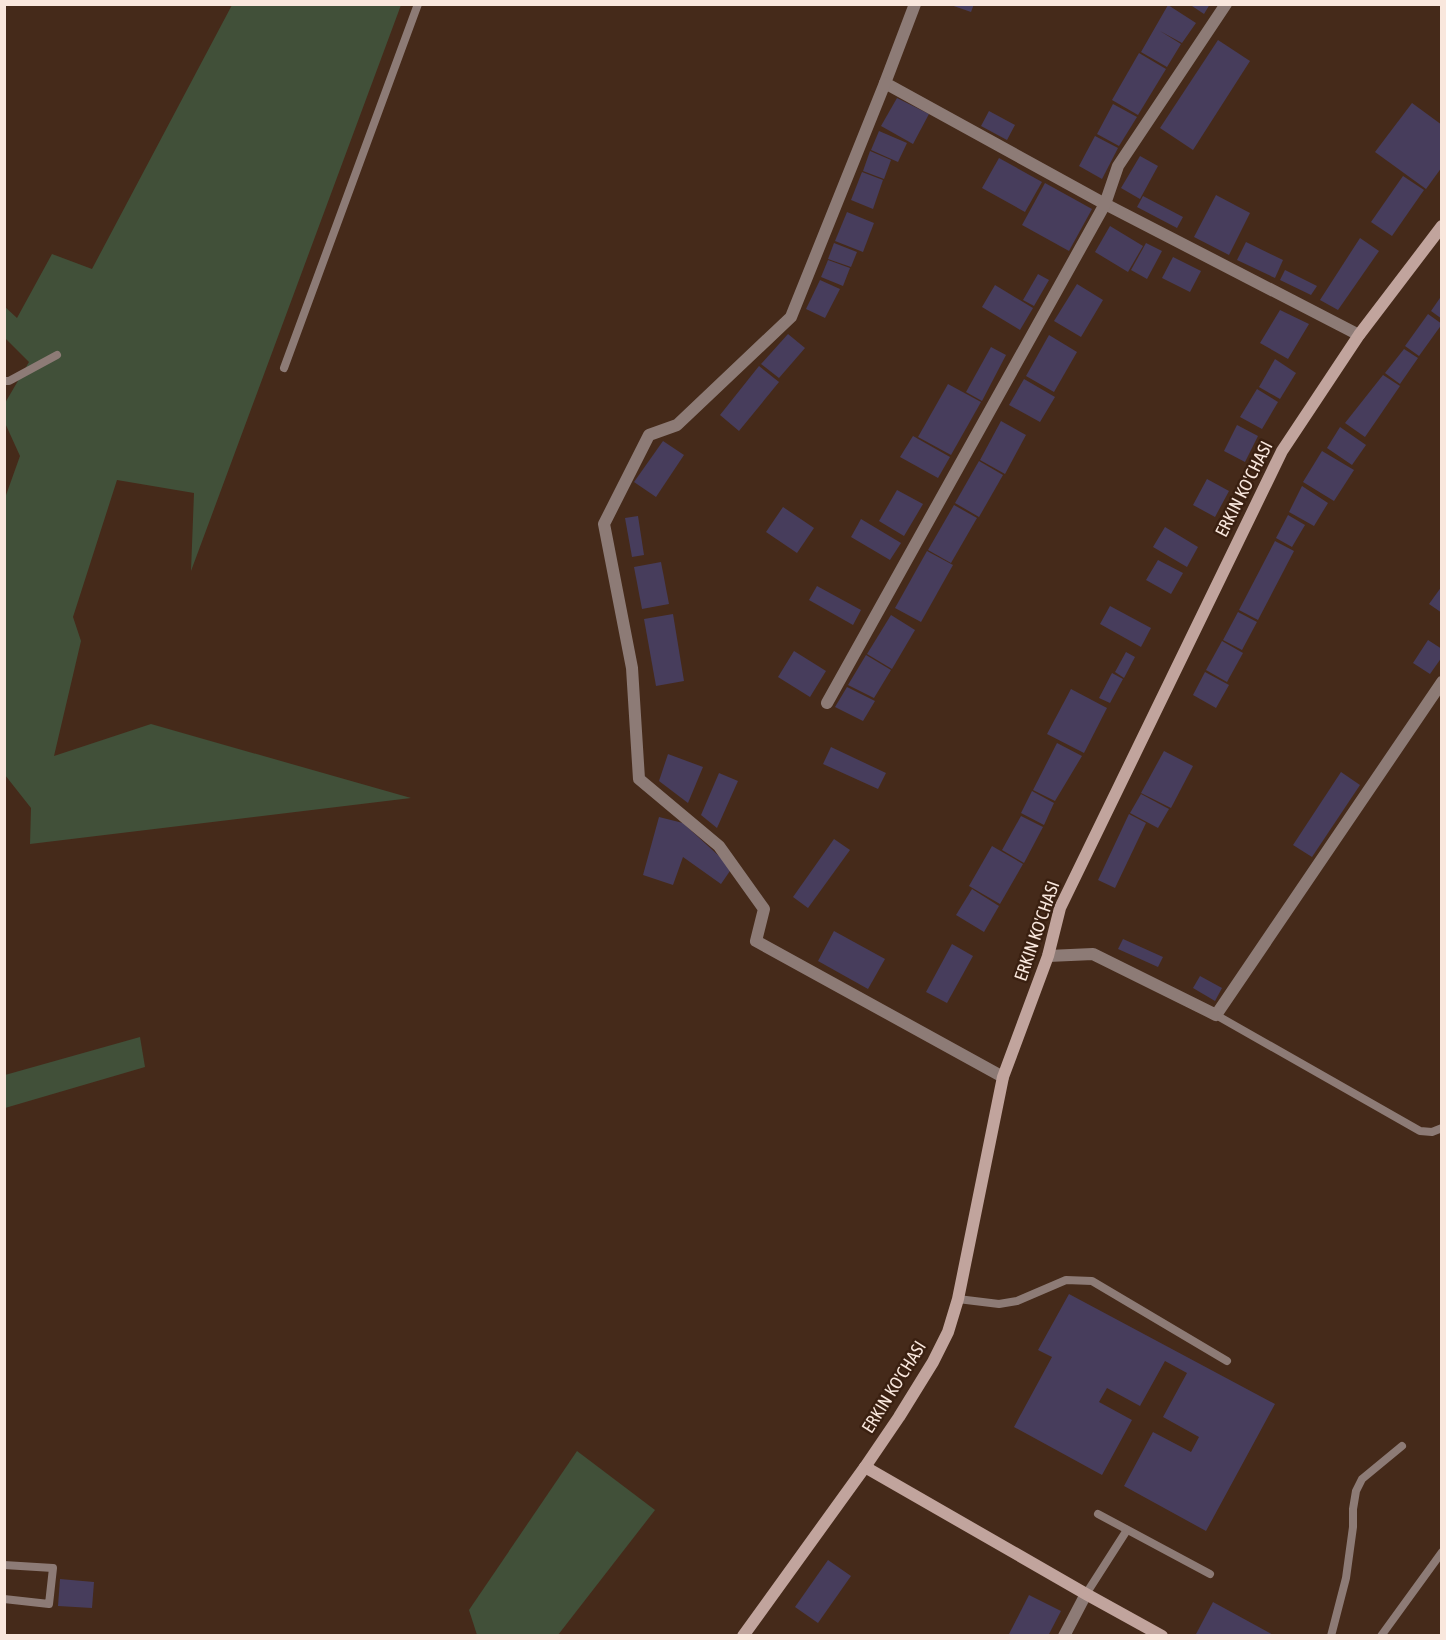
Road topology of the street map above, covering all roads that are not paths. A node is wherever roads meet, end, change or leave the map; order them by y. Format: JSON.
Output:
{"nodes":[{"id":1,"x":418,"y":4,"type":"edge"},
{"id":2,"x":915,"y":4,"type":"edge"},
{"id":3,"x":1226,"y":4,"type":"edge"},
{"id":4,"x":885,"y":83,"type":"junction"},
{"id":5,"x":1105,"y":204,"type":"junction"},
{"id":6,"x":1442,"y":226,"type":"edge"},
{"id":7,"x":1359,"y":335,"type":"junction"},
{"id":8,"x":57,"y":355,"type":"dead end"},
{"id":9,"x":284,"y":368,"type":"dead end"},
{"id":10,"x":4,"y":381,"type":"edge"},
{"id":11,"x":1442,"y":682,"type":"edge"},
{"id":12,"x":827,"y":703,"type":"dead end"},
{"id":13,"x":1048,"y":956,"type":"junction"},
{"id":14,"x":1216,"y":1015,"type":"junction"},
{"id":15,"x":1003,"y":1077,"type":"junction"},
{"id":16,"x":1442,"y":1128,"type":"edge"},
{"id":17,"x":958,"y":1299,"type":"junction"},
{"id":18,"x":1227,"y":1361,"type":"dead end"},
{"id":19,"x":1402,"y":1446,"type":"dead end"},
{"id":20,"x":865,"y":1467,"type":"junction"},
{"id":21,"x":1098,"y":1514,"type":"dead end"},
{"id":22,"x":1127,"y":1530,"type":"junction"},
{"id":23,"x":1442,"y":1552,"type":"edge"},
{"id":24,"x":4,"y":1565,"type":"edge"},
{"id":25,"x":1210,"y":1574,"type":"dead end"},
{"id":26,"x":1086,"y":1594,"type":"junction"},
{"id":27,"x":4,"y":1599,"type":"edge"},
{"id":28,"x":743,"y":1635,"type":"edge"},
{"id":29,"x":1064,"y":1635,"type":"edge"},
{"id":30,"x":1162,"y":1635,"type":"edge"},
{"id":31,"x":1331,"y":1635,"type":"edge"},
{"id":32,"x":1381,"y":1635,"type":"edge"}],
"edges":[{"from":1,"to":9,"type":"lane"},
{"from":2,"to":4,"type":"street"},
{"from":3,"to":5,"type":"street"},
{"from":4,"to":5,"type":"street"},
{"from":4,"to":15,"type":"street"},
{"from":5,"to":7,"type":"street"},
{"from":5,"to":12,"type":"street"},
{"from":6,"to":7,"type":"main road","name":"ERKIN KO'CHASI"},
{"from":7,"to":13,"type":"main road","name":"ERKIN KO'CHASI"},
{"from":8,"to":10,"type":"lane"},
{"from":11,"to":14,"type":"street"},
{"from":13,"to":14,"type":"street"},
{"from":13,"to":15,"type":"main road","name":"ERKIN KO'CHASI"},
{"from":14,"to":16,"type":"lane"},
{"from":15,"to":17,"type":"main road","name":"ERKIN KO'CHASI"},
{"from":17,"to":18,"type":"lane"},
{"from":17,"to":20,"type":"main road","name":"ERKIN KO'CHASI"},
{"from":19,"to":31,"type":"lane"},
{"from":20,"to":26,"type":"main road"},
{"from":20,"to":28,"type":"main road","name":"ERKIN KO'CHASI"},
{"from":21,"to":22,"type":"lane"},
{"from":22,"to":25,"type":"lane"},
{"from":22,"to":26,"type":"lane"},
{"from":23,"to":32,"type":"lane"},
{"from":24,"to":27,"type":"lane"},
{"from":26,"to":29,"type":"street"},
{"from":26,"to":30,"type":"main road"}]}
